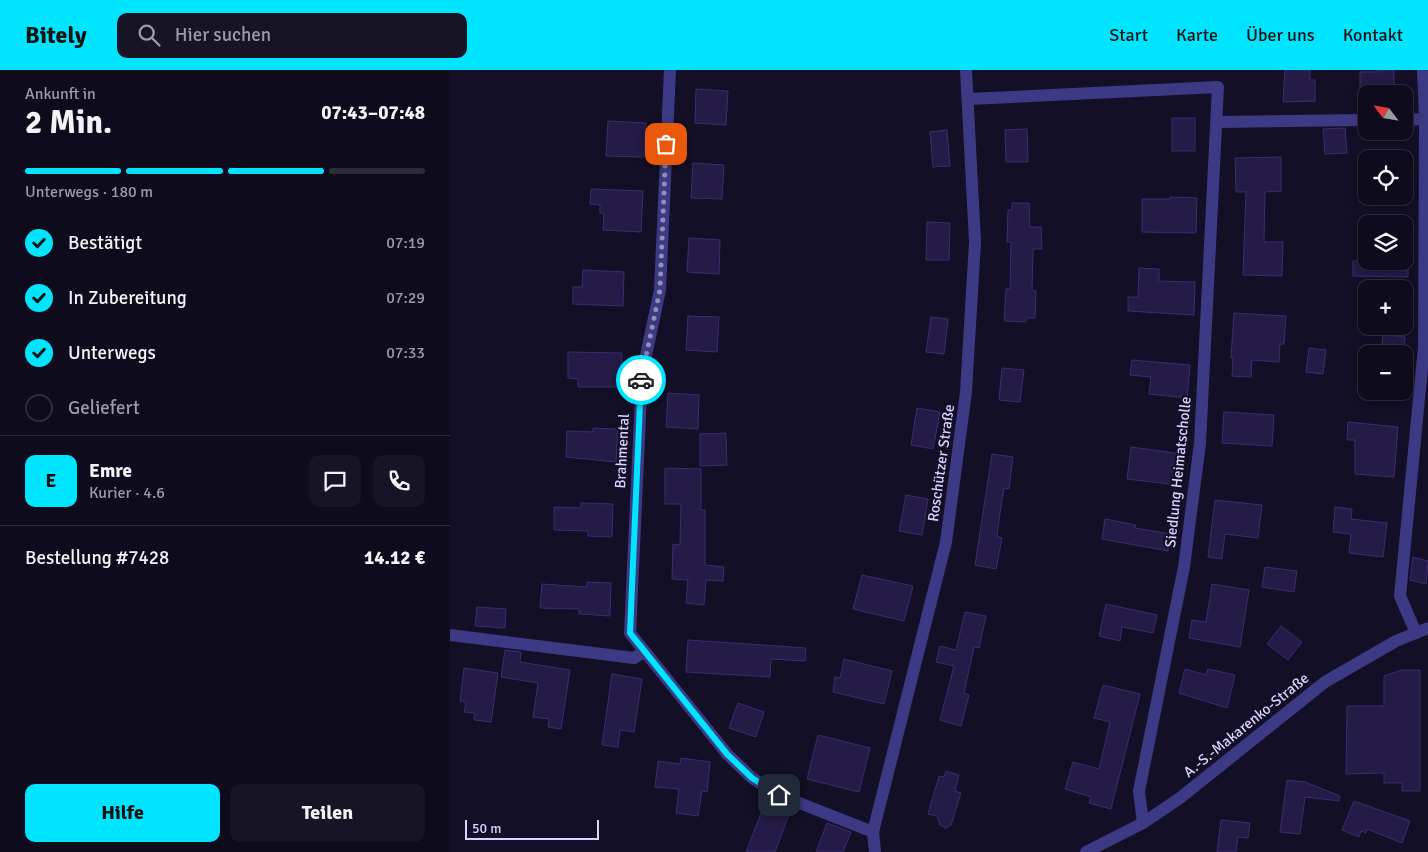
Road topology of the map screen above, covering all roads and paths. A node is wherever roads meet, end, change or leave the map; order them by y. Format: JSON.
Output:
{"nodes":[{"id":1,"x":670,"y":70,"type":"edge"},
{"id":2,"x":966,"y":70,"type":"edge"},
{"id":3,"x":1423,"y":70,"type":"edge"},
{"id":4,"x":969,"y":99,"type":"junction"},
{"id":5,"x":1358,"y":120,"type":"edge"},
{"id":6,"x":1413,"y":120,"type":"edge"},
{"id":7,"x":1425,"y":120,"type":"junction"},
{"id":8,"x":1218,"y":122,"type":"junction"},
{"id":9,"x":1422,"y":630,"type":"edge"},
{"id":10,"x":450,"y":635,"type":"edge"},
{"id":11,"x":644,"y":652,"type":"junction"},
{"id":12,"x":1143,"y":822,"type":"junction"},
{"id":13,"x":873,"y":832,"type":"junction"},
{"id":14,"x":875,"y":852,"type":"edge"},
{"id":15,"x":1086,"y":852,"type":"edge"}],
"edges":[{"from":1,"to":11,"type":"street","name":"Brahmental"},
{"from":2,"to":4,"type":"street","name":"Roschützer Straße"},
{"from":3,"to":7,"type":"street"},
{"from":4,"to":8,"type":"street","name":"Siedlung Heimatscholle"},
{"from":4,"to":13,"type":"street","name":"Roschützer Straße"},
{"from":5,"to":8,"type":"street"},
{"from":6,"to":7,"type":"street"},
{"from":7,"to":9,"type":"street"},
{"from":8,"to":12,"type":"street","name":"Siedlung Heimatscholle"},
{"from":9,"to":12,"type":"street","name":"A.-S.-Makarenko-Straße"},
{"from":10,"to":11,"type":"street"},
{"from":11,"to":13,"type":"street","name":"Brahmental"},
{"from":12,"to":15,"type":"street","name":"A.-S.-Makarenko-Straße"},
{"from":13,"to":14,"type":"street","name":"Roschützer Straße"}]}
